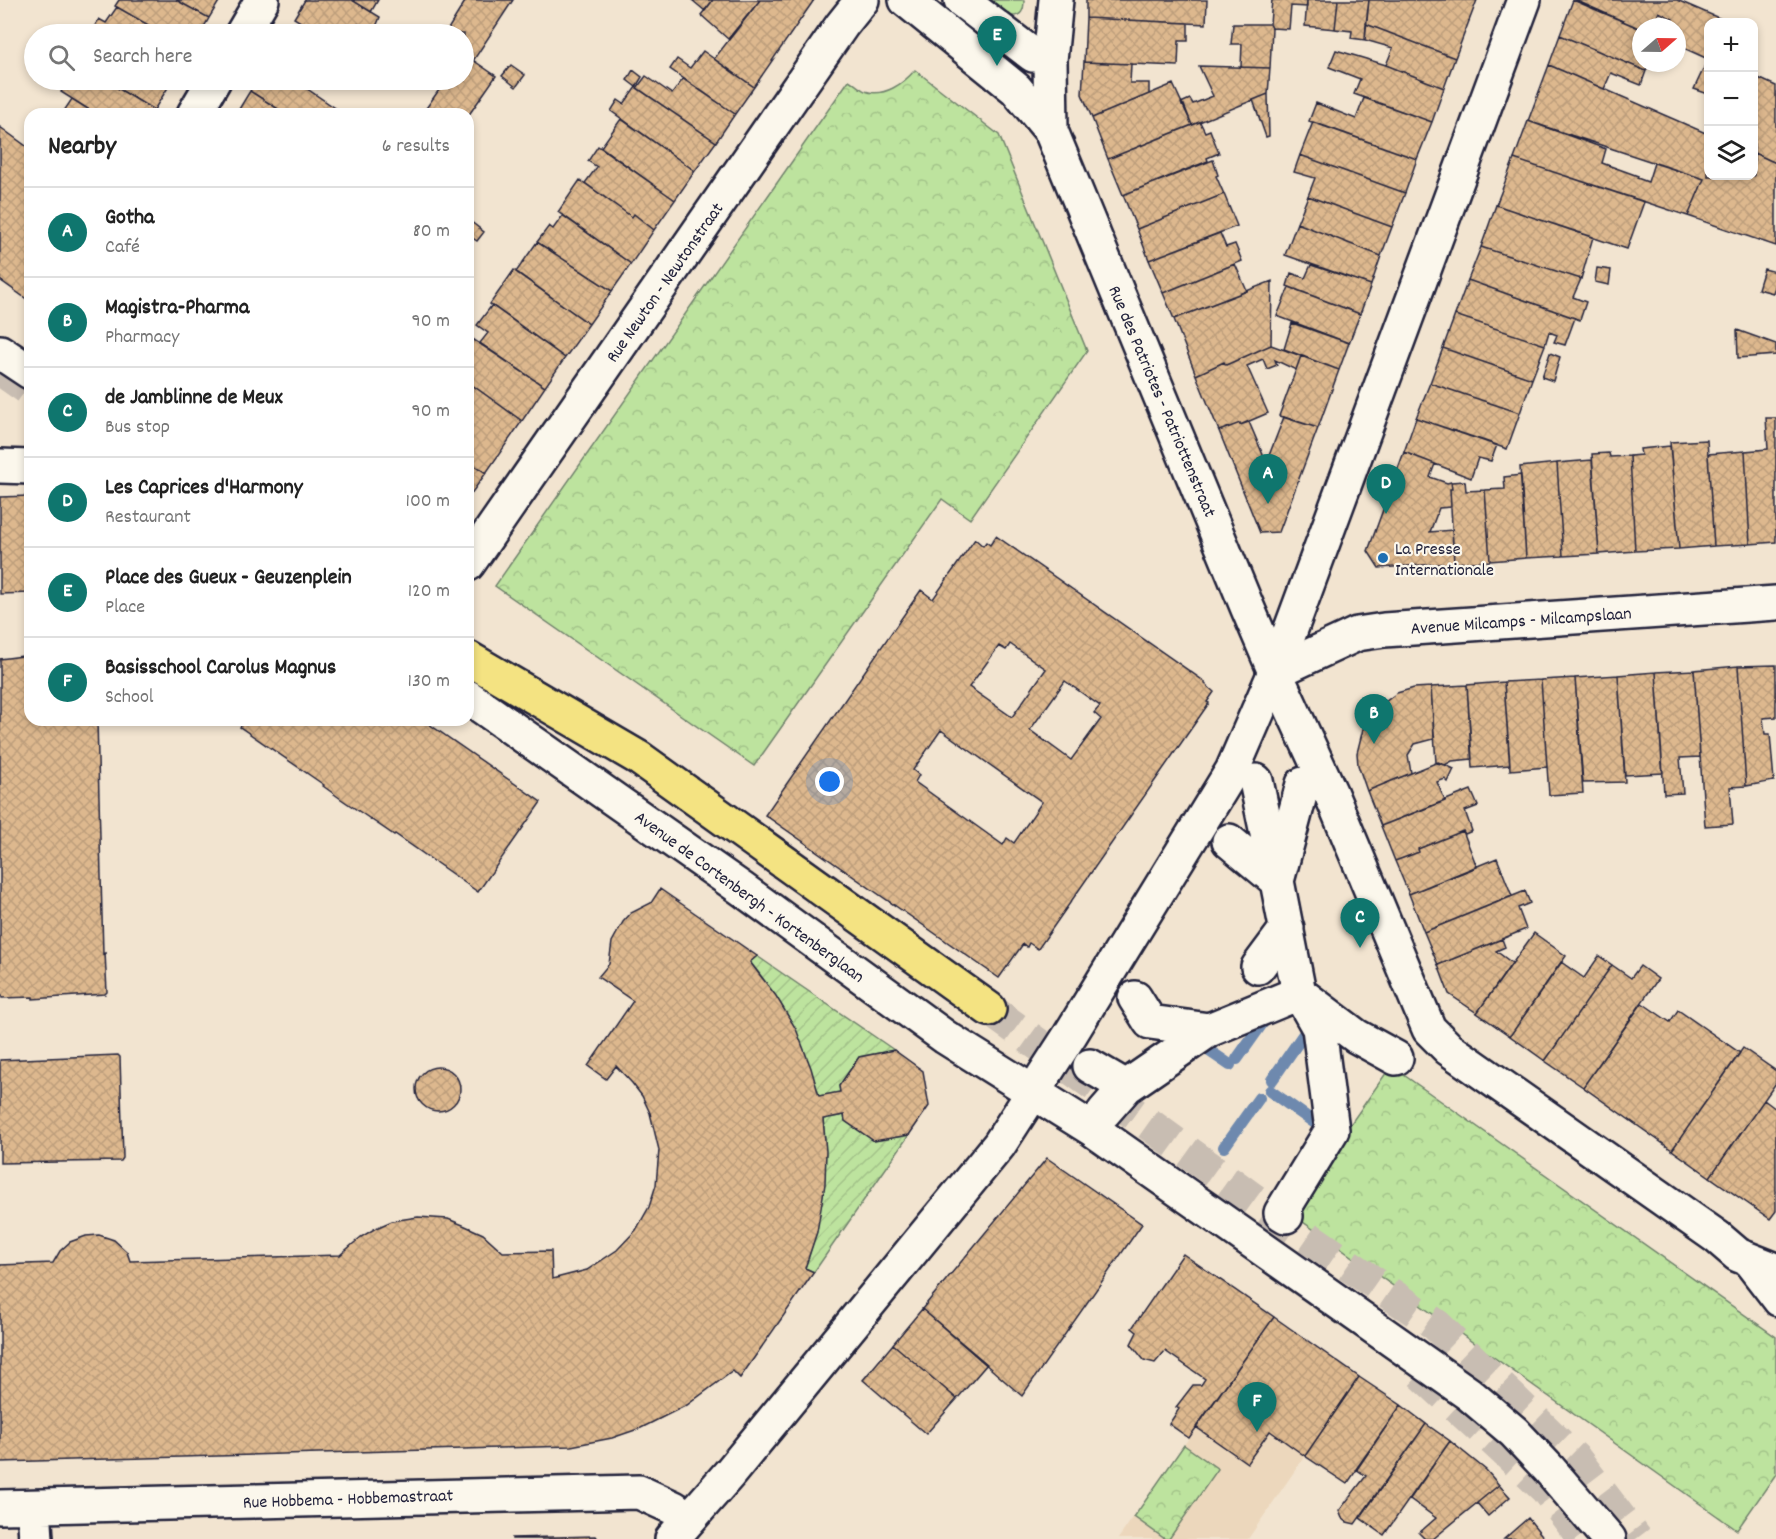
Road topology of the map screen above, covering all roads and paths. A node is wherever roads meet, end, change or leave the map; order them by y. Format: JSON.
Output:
{"nodes":[{"id":1,"x":262,"y":0,"type":"edge"},
{"id":2,"x":862,"y":0,"type":"edge"},
{"id":3,"x":906,"y":0,"type":"edge"},
{"id":4,"x":961,"y":0,"type":"edge"},
{"id":5,"x":1036,"y":0,"type":"edge"},
{"id":6,"x":1056,"y":0,"type":"edge"},
{"id":7,"x":1524,"y":0,"type":"edge"},
{"id":8,"x":248,"y":24,"type":"edge"},
{"id":9,"x":208,"y":90,"type":"edge"},
{"id":10,"x":198,"y":108,"type":"edge"},
{"id":11,"x":1051,"y":131,"type":"junction"},
{"id":12,"x":0,"y":352,"type":"edge"},
{"id":13,"x":24,"y":368,"type":"edge"},
{"id":14,"x":0,"y":466,"type":"edge"},
{"id":15,"x":24,"y":467,"type":"edge"},
{"id":16,"x":474,"y":555,"type":"edge"},
{"id":17,"x":1776,"y":603,"type":"edge"},
{"id":18,"x":474,"y":662,"type":"edge"},
{"id":19,"x":1275,"y":672,"type":"junction"},
{"id":20,"x":474,"y":701,"type":"edge"},
{"id":21,"x":1229,"y":841,"type":"dead end"},
{"id":22,"x":1287,"y":928,"type":"junction"},
{"id":23,"x":1258,"y":967,"type":"dead end"},
{"id":24,"x":1299,"y":993,"type":"junction"},
{"id":25,"x":1135,"y":998,"type":"dead end"},
{"id":26,"x":989,"y":1009,"type":"tunnel mouth"},
{"id":27,"x":1209,"y":1030,"type":"junction"},
{"id":28,"x":1090,"y":1066,"type":"dead end"},
{"id":29,"x":1389,"y":1068,"type":"dead end"},
{"id":30,"x":1126,"y":1087,"type":"junction"},
{"id":31,"x":1033,"y":1092,"type":"junction"},
{"id":32,"x":1104,"y":1112,"type":"dead end"},
{"id":33,"x":1290,"y":1207,"type":"dead end"},
{"id":34,"x":1738,"y":1255,"type":"junction"},
{"id":35,"x":1776,"y":1270,"type":"edge"},
{"id":36,"x":1776,"y":1304,"type":"edge"},
{"id":37,"x":0,"y":1507,"type":"edge"},
{"id":38,"x":34,"y":1507,"type":"junction"},
{"id":39,"x":681,"y":1529,"type":"edge"},
{"id":40,"x":36,"y":1539,"type":"edge"},
{"id":41,"x":1609,"y":1539,"type":"edge"}],
"edges":[{"from":1,"to":8,"type":"street"},
{"from":2,"to":16,"type":"street","name":"Rue Newton - Newtonstraat"},
{"from":3,"to":11,"type":"street"},
{"from":4,"to":5,"type":"street"},
{"from":6,"to":11,"type":"street"},
{"from":7,"to":19,"type":"street"},
{"from":9,"to":10,"type":"street"},
{"from":11,"to":19,"type":"street","name":"Rue des Patriotes - Patriottenstraat"},
{"from":12,"to":13,"type":"street"},
{"from":14,"to":15,"type":"street"},
{"from":17,"to":19,"type":"street","name":"Avenue Milcamps - Milcampslaan"},
{"from":18,"to":26,"type":"highway"},
{"from":19,"to":31,"type":"street"},
{"from":19,"to":34,"type":"street","name":"Rue des Patriotes - Patriottenstraat"},
{"from":20,"to":31,"type":"street","name":"Avenue de Cortenbergh - Kortenberglaan"},
{"from":21,"to":22,"type":"street"},
{"from":22,"to":23,"type":"street"},
{"from":22,"to":24,"type":"street"},
{"from":24,"to":27,"type":"street"},
{"from":24,"to":29,"type":"street"},
{"from":24,"to":33,"type":"street"},
{"from":25,"to":27,"type":"street"},
{"from":27,"to":30,"type":"street"},
{"from":28,"to":30,"type":"street"},
{"from":30,"to":32,"type":"street"},
{"from":31,"to":39,"type":"street"},
{"from":31,"to":41,"type":"street","name":"Avenue de Cortenbergh - Kortenberglaan"},
{"from":34,"to":35,"type":"street","name":"Rue des Patriotes - Patriottenstraat"},
{"from":34,"to":36,"type":"lane"},
{"from":37,"to":38,"type":"street","name":"Rue Hobbema - Hobbemastraat"},
{"from":38,"to":39,"type":"street","name":"Rue Hobbema - Hobbemastraat"},
{"from":38,"to":40,"type":"street"}]}
